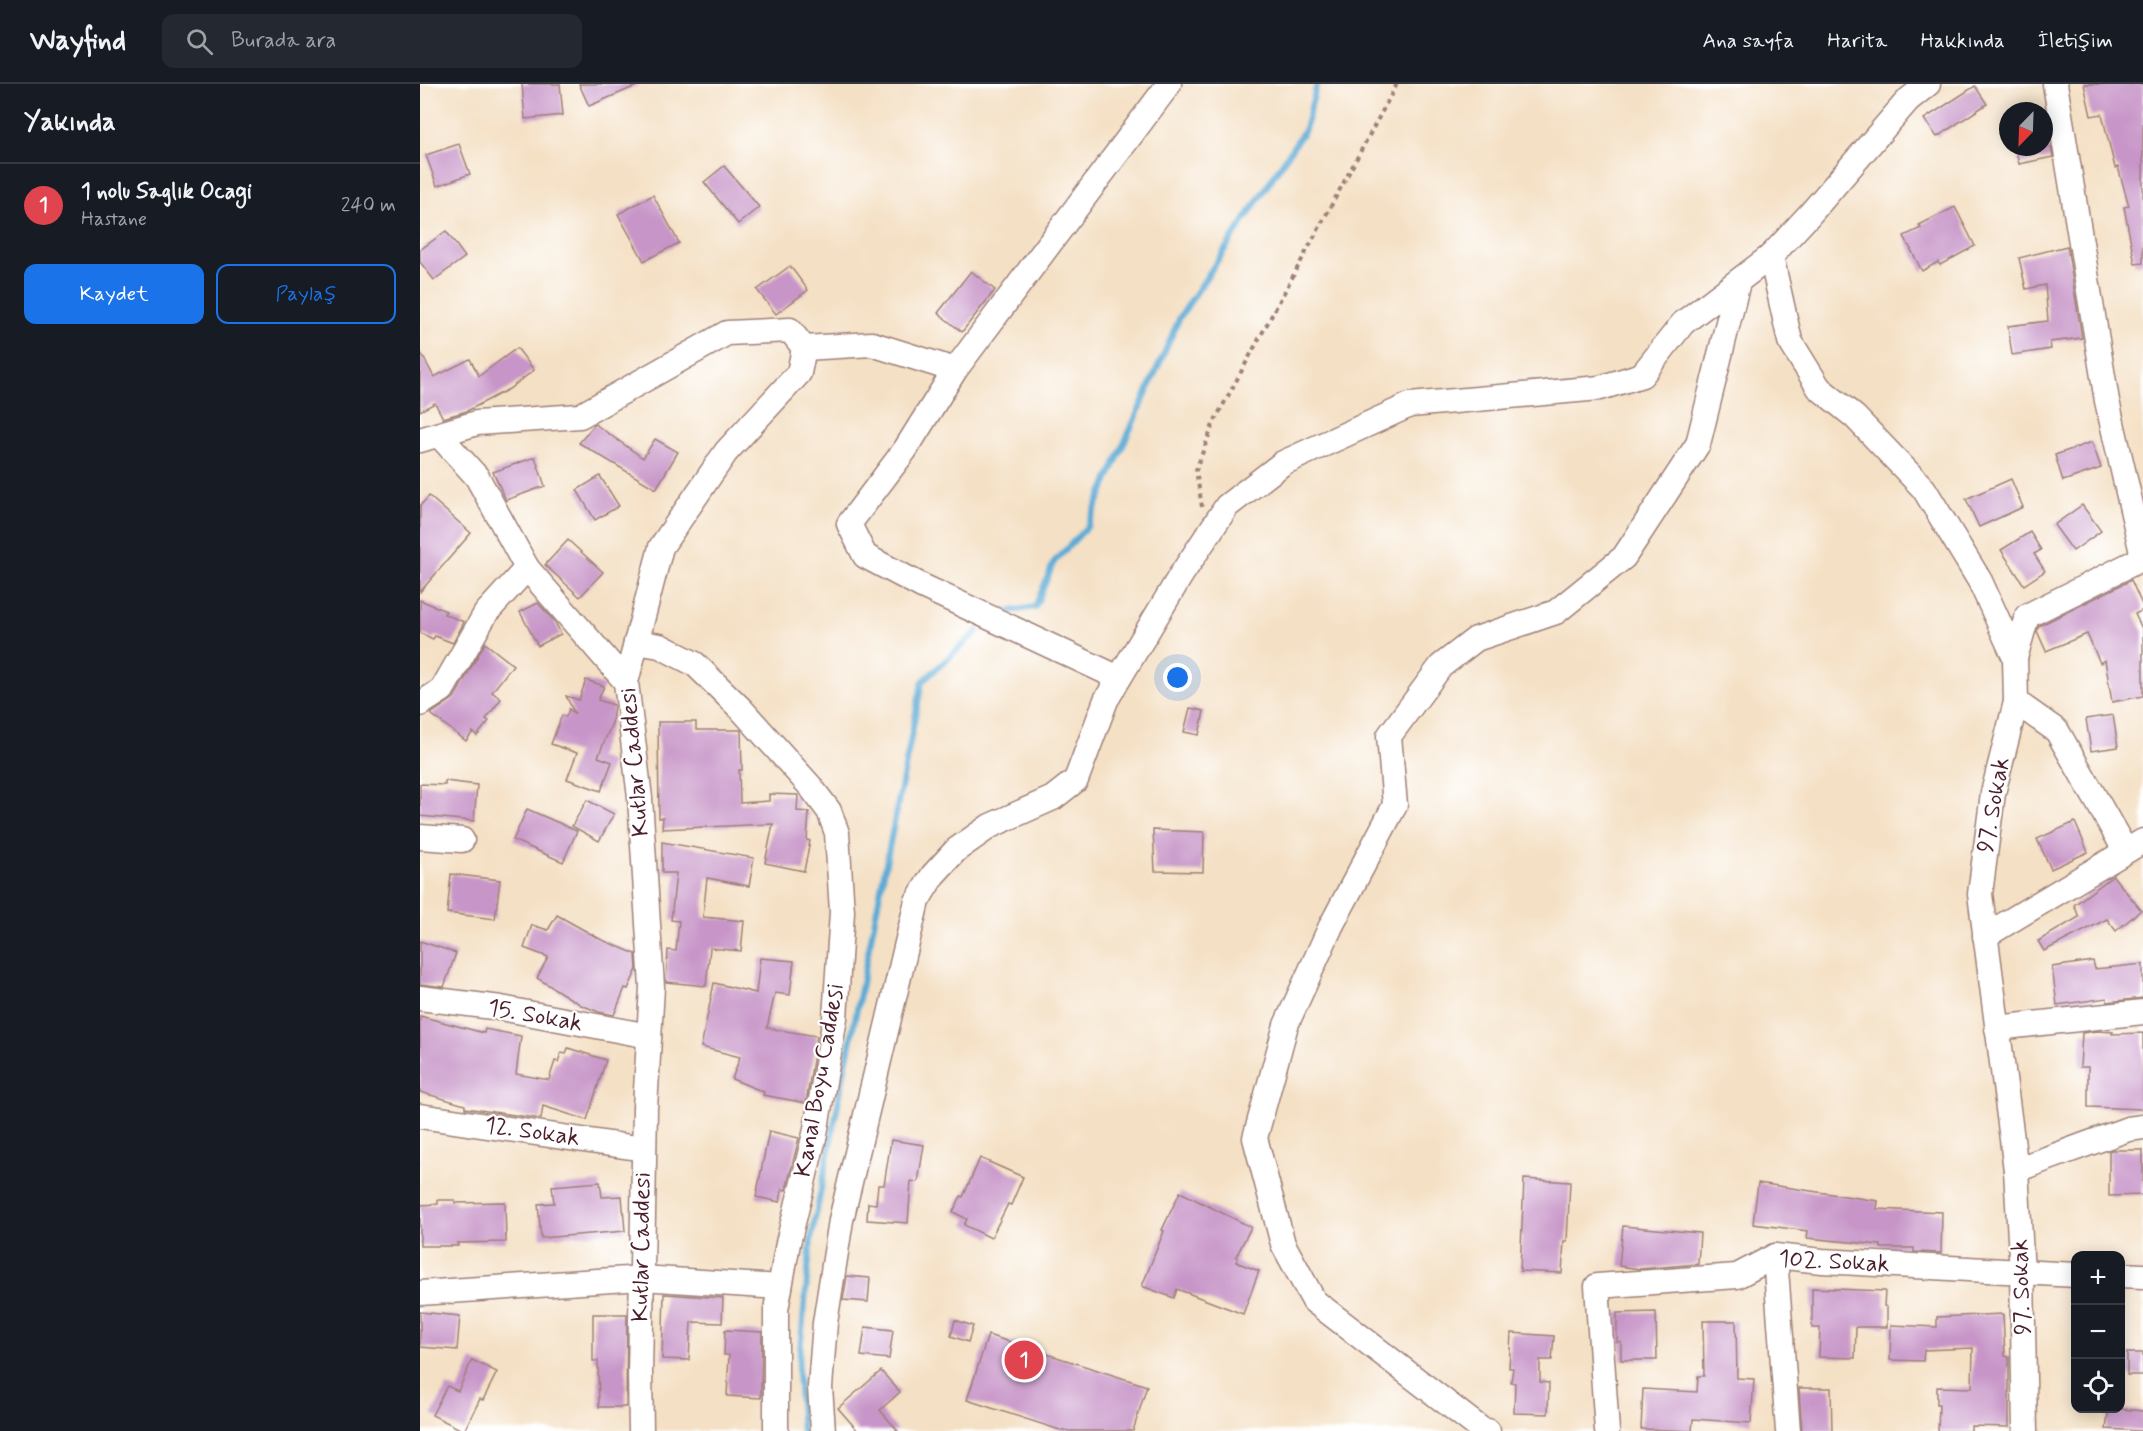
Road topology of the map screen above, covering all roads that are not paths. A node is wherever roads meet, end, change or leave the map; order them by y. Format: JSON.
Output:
{"nodes":[{"id":1,"x":1169,"y":84,"type":"edge"},
{"id":2,"x":1928,"y":84,"type":"edge"},
{"id":3,"x":2055,"y":84,"type":"edge"},
{"id":4,"x":1771,"y":256,"type":"junction"},
{"id":5,"x":1738,"y":282,"type":"junction"},
{"id":6,"x":804,"y":348,"type":"junction"},
{"id":7,"x":955,"y":370,"type":"junction"},
{"id":8,"x":429,"y":437,"type":"edge"},
{"id":9,"x":2143,"y":557,"type":"edge"},
{"id":10,"x":527,"y":568,"type":"junction"},
{"id":11,"x":2015,"y":658,"type":"junction"},
{"id":12,"x":631,"y":661,"type":"junction"},
{"id":13,"x":1119,"y":678,"type":"junction"},
{"id":14,"x":2016,"y":702,"type":"junction"},
{"id":15,"x":420,"y":704,"type":"edge"},
{"id":16,"x":420,"y":837,"type":"edge"},
{"id":17,"x":462,"y":840,"type":"dead end"},
{"id":18,"x":2134,"y":846,"type":"edge"},
{"id":19,"x":1985,"y":936,"type":"junction"},
{"id":20,"x":420,"y":998,"type":"edge"},
{"id":21,"x":2143,"y":1012,"type":"edge"},
{"id":22,"x":1997,"y":1028,"type":"junction"},
{"id":23,"x":649,"y":1036,"type":"junction"},
{"id":24,"x":420,"y":1116,"type":"edge"},
{"id":25,"x":2143,"y":1127,"type":"edge"},
{"id":26,"x":644,"y":1149,"type":"junction"},
{"id":27,"x":2016,"y":1170,"type":"junction"},
{"id":28,"x":1775,"y":1256,"type":"junction"},
{"id":29,"x":2022,"y":1273,"type":"junction"},
{"id":30,"x":2071,"y":1275,"type":"edge"},
{"id":31,"x":2125,"y":1275,"type":"edge"},
{"id":32,"x":2143,"y":1276,"type":"edge"},
{"id":33,"x":642,"y":1278,"type":"junction"},
{"id":34,"x":780,"y":1287,"type":"junction"},
{"id":35,"x":420,"y":1293,"type":"edge"},
{"id":36,"x":642,"y":1431,"type":"edge"},
{"id":37,"x":777,"y":1431,"type":"edge"},
{"id":38,"x":823,"y":1431,"type":"edge"},
{"id":39,"x":1488,"y":1431,"type":"edge"},
{"id":40,"x":1607,"y":1431,"type":"edge"},
{"id":41,"x":1788,"y":1431,"type":"edge"},
{"id":42,"x":2025,"y":1431,"type":"edge"}],
"edges":[{"from":1,"to":7,"type":"street"},
{"from":2,"to":4,"type":"street","name":"Kanal Boyu Caddesi"},
{"from":3,"to":9,"type":"street"},
{"from":4,"to":5,"type":"street","name":"Kanal Boyu Caddesi"},
{"from":4,"to":11,"type":"street","name":"97. Sokak"},
{"from":5,"to":13,"type":"street","name":"Kanal Boyu Caddesi"},
{"from":5,"to":39,"type":"street"},
{"from":6,"to":7,"type":"street"},
{"from":6,"to":8,"type":"street"},
{"from":6,"to":12,"type":"street","name":"Kutlar Caddesi"},
{"from":7,"to":13,"type":"street"},
{"from":8,"to":10,"type":"street"},
{"from":9,"to":11,"type":"street"},
{"from":10,"to":12,"type":"street"},
{"from":10,"to":15,"type":"street"},
{"from":11,"to":14,"type":"street","name":"97. Sokak"},
{"from":12,"to":23,"type":"street","name":"Kutlar Caddesi"},
{"from":12,"to":34,"type":"street","name":"Kanal Boyu Caddesi"},
{"from":13,"to":38,"type":"street","name":"Kanal Boyu Caddesi"},
{"from":14,"to":18,"type":"street"},
{"from":14,"to":19,"type":"street","name":"97. Sokak"},
{"from":16,"to":17,"type":"street"},
{"from":18,"to":19,"type":"street"},
{"from":19,"to":22,"type":"street","name":"97. Sokak"},
{"from":20,"to":23,"type":"street","name":"15. Sokak"},
{"from":21,"to":22,"type":"street"},
{"from":22,"to":27,"type":"street","name":"97. Sokak"},
{"from":23,"to":26,"type":"street","name":"Kutlar Caddesi"},
{"from":24,"to":26,"type":"street","name":"12. Sokak"},
{"from":25,"to":27,"type":"street"},
{"from":26,"to":33,"type":"street","name":"Kutlar Caddesi"},
{"from":27,"to":29,"type":"street","name":"97. Sokak"},
{"from":28,"to":29,"type":"street","name":"102. Sokak"},
{"from":28,"to":40,"type":"street","name":"102. Sokak"},
{"from":28,"to":41,"type":"street"},
{"from":29,"to":30,"type":"street","name":"102. Sokak"},
{"from":29,"to":42,"type":"street","name":"97. Sokak"},
{"from":31,"to":32,"type":"street"},
{"from":33,"to":34,"type":"street"},
{"from":33,"to":35,"type":"street"},
{"from":33,"to":36,"type":"street","name":"Kutlar Caddesi"},
{"from":34,"to":37,"type":"street","name":"Kanal Boyu Caddesi"}]}
